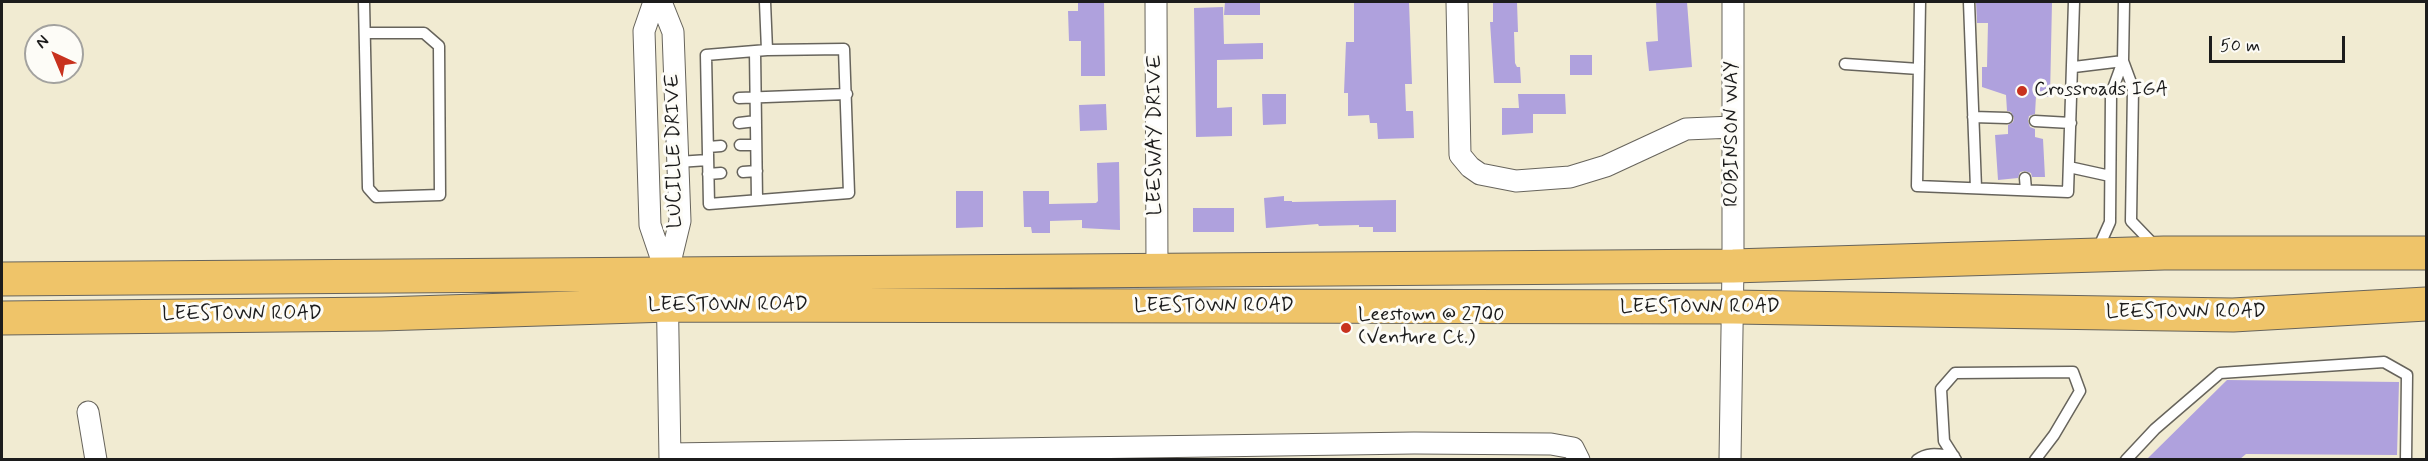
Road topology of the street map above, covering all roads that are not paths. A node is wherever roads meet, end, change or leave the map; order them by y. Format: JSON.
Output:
{"nodes":[{"id":1,"x":364,"y":2,"type":"edge"},
{"id":2,"x":654,"y":2,"type":"edge"},
{"id":3,"x":661,"y":2,"type":"edge"},
{"id":4,"x":765,"y":2,"type":"edge"},
{"id":5,"x":1156,"y":2,"type":"edge"},
{"id":6,"x":1456,"y":2,"type":"edge"},
{"id":7,"x":1733,"y":2,"type":"edge"},
{"id":8,"x":1920,"y":2,"type":"edge"},
{"id":9,"x":1969,"y":2,"type":"edge"},
{"id":10,"x":2074,"y":2,"type":"edge"},
{"id":11,"x":2124,"y":2,"type":"edge"},
{"id":12,"x":366,"y":33,"type":"junction"},
{"id":13,"x":761,"y":51,"type":"junction"},
{"id":14,"x":2123,"y":61,"type":"junction"},
{"id":15,"x":1845,"y":64,"type":"dead end"},
{"id":16,"x":2074,"y":67,"type":"junction"},
{"id":17,"x":1919,"y":69,"type":"junction"},
{"id":18,"x":846,"y":94,"type":"junction"},
{"id":19,"x":756,"y":96,"type":"junction"},
{"id":20,"x":739,"y":98,"type":"dead end"},
{"id":21,"x":719,"y":100,"type":"dead end"},
{"id":22,"x":707,"y":101,"type":"junction"},
{"id":23,"x":1973,"y":117,"type":"junction"},
{"id":24,"x":2007,"y":118,"type":"dead end"},
{"id":25,"x":756,"y":121,"type":"junction"},
{"id":26,"x":2035,"y":121,"type":"dead end"},
{"id":27,"x":739,"y":123,"type":"dead end"},
{"id":28,"x":2071,"y":123,"type":"junction"},
{"id":29,"x":719,"y":124,"type":"dead end"},
{"id":30,"x":707,"y":125,"type":"junction"},
{"id":31,"x":1733,"y":127,"type":"junction"},
{"id":32,"x":740,"y":145,"type":"dead end"},
{"id":33,"x":756,"y":145,"type":"junction"},
{"id":34,"x":721,"y":146,"type":"dead end"},
{"id":35,"x":708,"y":147,"type":"junction"},
{"id":36,"x":708,"y":160,"type":"junction"},
{"id":37,"x":678,"y":162,"type":"junction"},
{"id":38,"x":2069,"y":167,"type":"junction"},
{"id":39,"x":757,"y":171,"type":"junction"},
{"id":40,"x":743,"y":172,"type":"dead end"},
{"id":41,"x":722,"y":173,"type":"dead end"},
{"id":42,"x":708,"y":174,"type":"junction"},
{"id":43,"x":2110,"y":176,"type":"junction"},
{"id":44,"x":2025,"y":178,"type":"dead end"},
{"id":45,"x":1976,"y":188,"type":"junction"},
{"id":46,"x":2026,"y":190,"type":"junction"},
{"id":47,"x":757,"y":200,"type":"junction"},
{"id":48,"x":2164,"y":253,"type":"junction"},
{"id":49,"x":2427,"y":253,"type":"edge"},
{"id":50,"x":2095,"y":255,"type":"junction"},
{"id":51,"x":1733,"y":266,"type":"junction"},
{"id":52,"x":1157,"y":269,"type":"junction"},
{"id":53,"x":2,"y":279,"type":"edge"},
{"id":54,"x":668,"y":290,"type":"junction"},
{"id":55,"x":2427,"y":304,"type":"edge"},
{"id":56,"x":955,"y":307,"type":"junction"},
{"id":57,"x":1733,"y":307,"type":"junction"},
{"id":58,"x":2,"y":318,"type":"edge"},
{"id":59,"x":88,"y":412,"type":"dead end"},
{"id":60,"x":1205,"y":453,"type":"edge"},
{"id":61,"x":670,"y":457,"type":"edge"},
{"id":62,"x":1955,"y":458,"type":"edge"},
{"id":63,"x":96,"y":459,"type":"edge"},
{"id":64,"x":1579,"y":459,"type":"edge"},
{"id":65,"x":1730,"y":459,"type":"edge"},
{"id":66,"x":1917,"y":459,"type":"edge"},
{"id":67,"x":2035,"y":459,"type":"edge"},
{"id":68,"x":2126,"y":459,"type":"edge"},
{"id":69,"x":2406,"y":459,"type":"edge"}],
"edges":[{"from":1,"to":12,"type":"lane"},
{"from":2,"to":54,"type":"street","name":"LUCILLE DRIVE"},
{"from":3,"to":37,"type":"street","name":"LUCILLE DRIVE"},
{"from":4,"to":13,"type":"lane"},
{"from":5,"to":52,"type":"street","name":"LEESWAY DRIVE"},
{"from":6,"to":31,"type":"street"},
{"from":7,"to":31,"type":"street","name":"ROBINSON WAY"},
{"from":8,"to":17,"type":"lane"},
{"from":9,"to":23,"type":"lane"},
{"from":10,"to":16,"type":"lane"},
{"from":11,"to":14,"type":"lane"},
{"from":12,"to":12,"type":"lane"},
{"from":13,"to":18,"type":"lane"},
{"from":13,"to":19,"type":"lane"},
{"from":13,"to":22,"type":"lane"},
{"from":14,"to":16,"type":"lane"},
{"from":14,"to":43,"type":"lane"},
{"from":14,"to":48,"type":"lane"},
{"from":15,"to":17,"type":"lane"},
{"from":16,"to":28,"type":"lane"},
{"from":17,"to":45,"type":"lane"},
{"from":18,"to":19,"type":"lane"},
{"from":18,"to":47,"type":"lane"},
{"from":19,"to":20,"type":"lane"},
{"from":19,"to":25,"type":"lane"},
{"from":21,"to":22,"type":"lane"},
{"from":22,"to":30,"type":"lane"},
{"from":23,"to":24,"type":"lane"},
{"from":23,"to":45,"type":"lane"},
{"from":25,"to":27,"type":"lane"},
{"from":25,"to":33,"type":"lane"},
{"from":26,"to":28,"type":"lane"},
{"from":28,"to":38,"type":"lane"},
{"from":29,"to":30,"type":"lane"},
{"from":30,"to":35,"type":"lane"},
{"from":31,"to":51,"type":"street","name":"ROBINSON WAY"},
{"from":32,"to":33,"type":"lane"},
{"from":33,"to":39,"type":"lane"},
{"from":34,"to":35,"type":"lane"},
{"from":35,"to":36,"type":"lane"},
{"from":36,"to":37,"type":"lane"},
{"from":36,"to":42,"type":"lane"},
{"from":37,"to":54,"type":"street","name":"LUCILLE DRIVE"},
{"from":38,"to":43,"type":"lane"},
{"from":38,"to":46,"type":"lane"},
{"from":39,"to":40,"type":"lane"},
{"from":39,"to":47,"type":"lane"},
{"from":41,"to":42,"type":"lane"},
{"from":42,"to":47,"type":"lane"},
{"from":43,"to":50,"type":"lane"},
{"from":44,"to":46,"type":"lane"},
{"from":45,"to":46,"type":"lane"},
{"from":48,"to":49,"type":"main road","name":"LEESTOWN ROAD"},
{"from":48,"to":50,"type":"main road","name":"LEESTOWN ROAD"},
{"from":50,"to":51,"type":"main road","name":"LEESTOWN ROAD"},
{"from":51,"to":52,"type":"main road","name":"LEESTOWN ROAD"},
{"from":51,"to":57,"type":"street","name":"ROBINSON WAY"},
{"from":52,"to":54,"type":"main road","name":"LEESTOWN ROAD"},
{"from":52,"to":56,"type":"main road"},
{"from":53,"to":54,"type":"main road","name":"LEESTOWN ROAD"},
{"from":54,"to":56,"type":"main road","name":"LEESTOWN ROAD"},
{"from":54,"to":58,"type":"main road","name":"LEESTOWN ROAD"},
{"from":54,"to":61,"type":"street"},
{"from":55,"to":57,"type":"main road","name":"LEESTOWN ROAD"},
{"from":56,"to":57,"type":"main road","name":"LEESTOWN ROAD"},
{"from":57,"to":65,"type":"street","name":"ROBINSON WAY"},
{"from":59,"to":63,"type":"street"},
{"from":60,"to":61,"type":"street"},
{"from":60,"to":64,"type":"street"},
{"from":62,"to":66,"type":"lane"},
{"from":62,"to":67,"type":"lane"},
{"from":68,"to":69,"type":"lane"}]}
